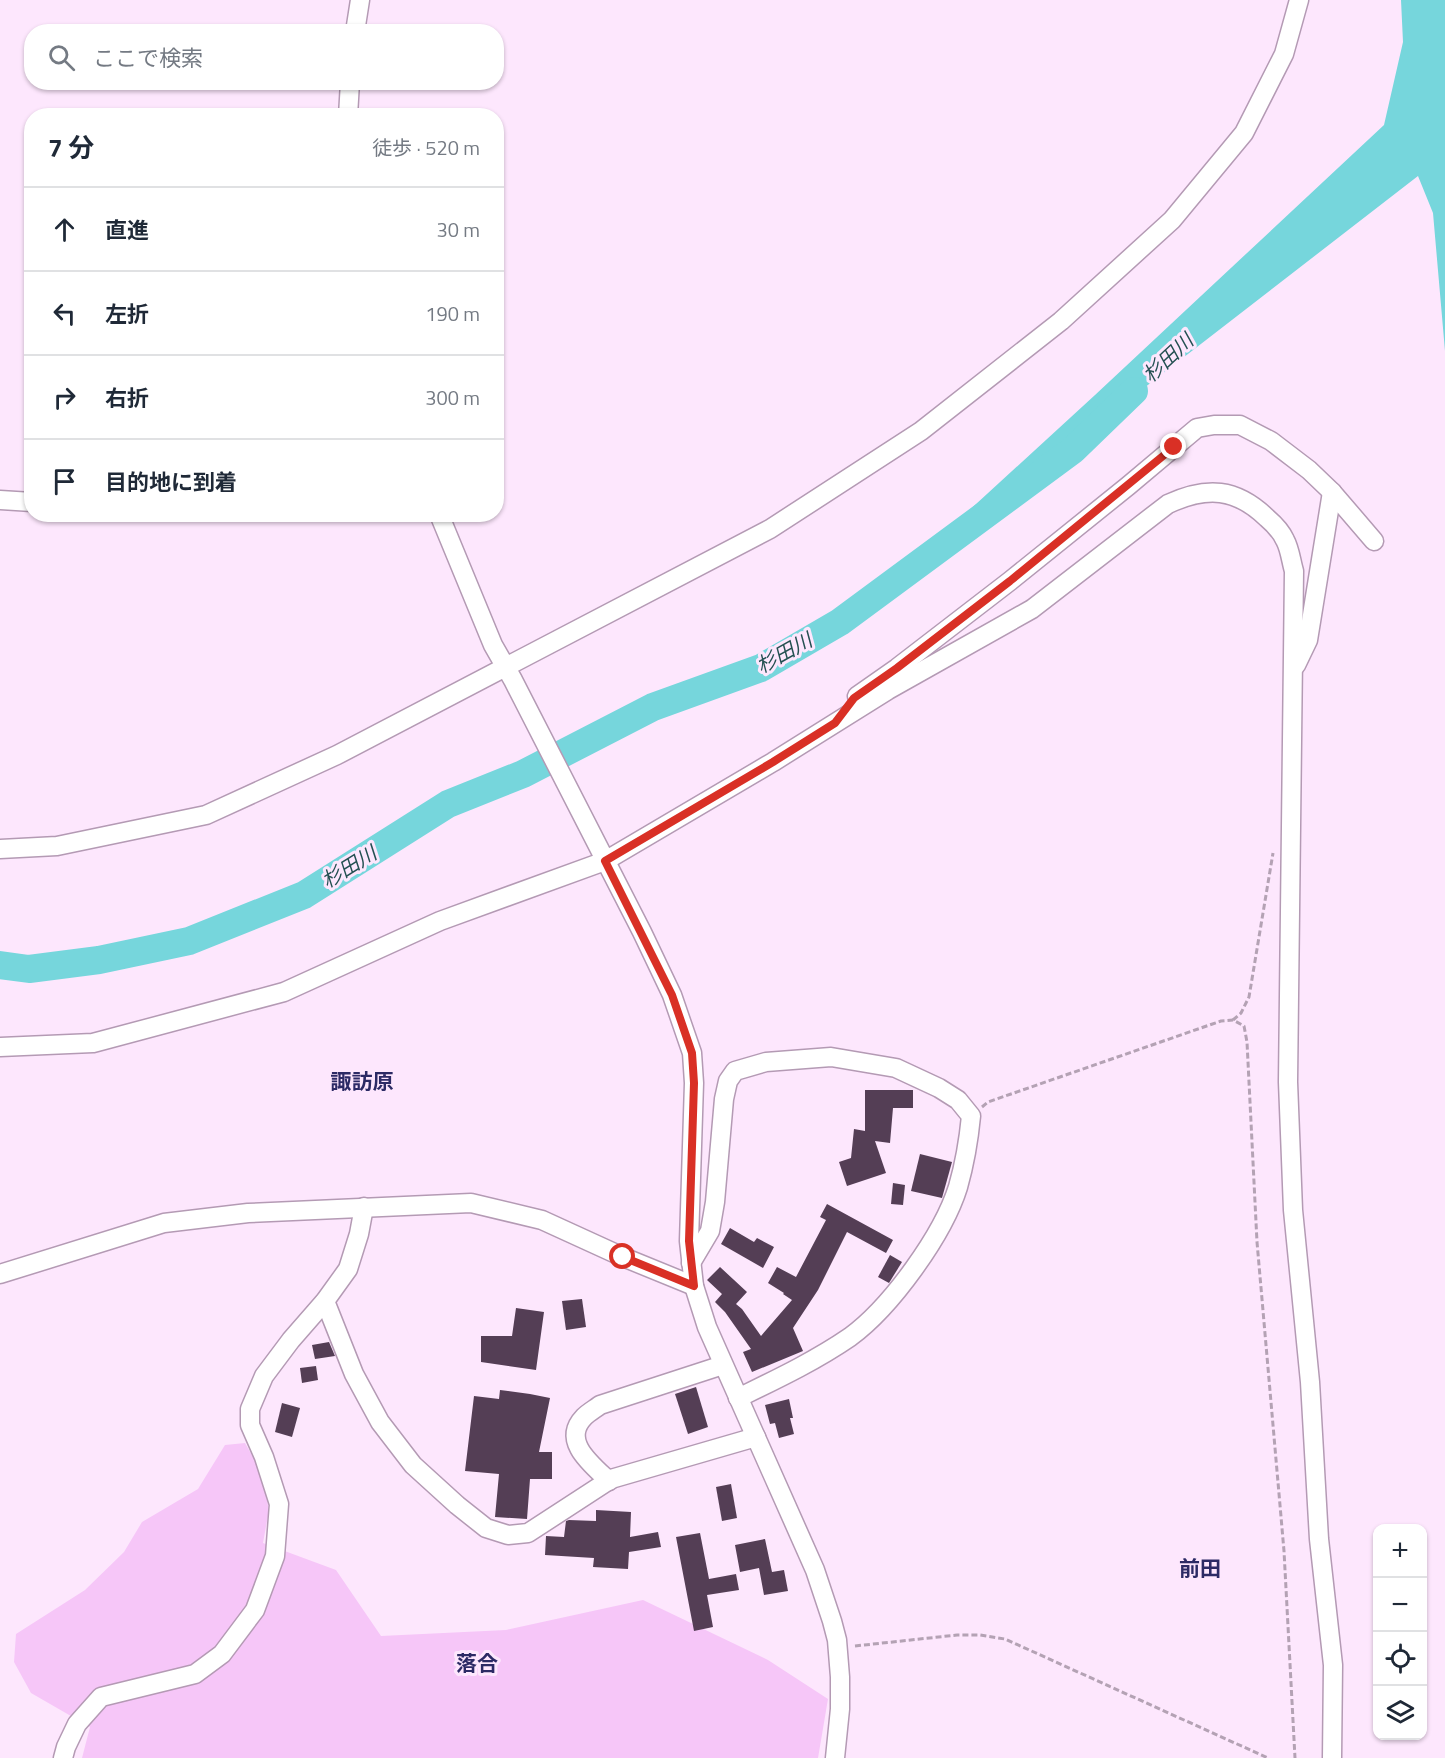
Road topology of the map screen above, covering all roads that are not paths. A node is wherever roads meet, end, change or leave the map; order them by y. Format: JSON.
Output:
{"nodes":[{"id":1,"x":360,"y":0,"type":"edge"},
{"id":2,"x":1299,"y":0,"type":"edge"},
{"id":3,"x":356,"y":24,"type":"edge"},
{"id":4,"x":350,"y":90,"type":"edge"},
{"id":5,"x":348,"y":108,"type":"edge"},
{"id":6,"x":1332,"y":492,"type":"junction"},
{"id":7,"x":0,"y":500,"type":"edge"},
{"id":8,"x":24,"y":502,"type":"edge"},
{"id":9,"x":442,"y":522,"type":"edge"},
{"id":10,"x":1374,"y":541,"type":"dead end"},
{"id":11,"x":1293,"y":672,"type":"junction"},
{"id":12,"x":509,"y":674,"type":"junction"},
{"id":13,"x":835,"y":723,"type":"junction"},
{"id":14,"x":0,"y":849,"type":"edge"},
{"id":15,"x":605,"y":861,"type":"junction"},
{"id":16,"x":0,"y":1047,"type":"edge"},
{"id":17,"x":364,"y":1207,"type":"junction"},
{"id":18,"x":691,"y":1263,"type":"junction"},
{"id":19,"x":0,"y":1274,"type":"edge"},
{"id":20,"x":694,"y":1286,"type":"junction"},
{"id":21,"x":325,"y":1301,"type":"junction"},
{"id":22,"x":723,"y":1365,"type":"junction"},
{"id":23,"x":738,"y":1398,"type":"junction"},
{"id":24,"x":756,"y":1437,"type":"junction"},
{"id":25,"x":609,"y":1481,"type":"junction"},
{"id":26,"x":63,"y":1758,"type":"edge"},
{"id":27,"x":835,"y":1758,"type":"edge"},
{"id":28,"x":1332,"y":1758,"type":"edge"}],
"edges":[{"from":1,"to":3,"type":"street"},
{"from":2,"to":12,"type":"street"},
{"from":4,"to":5,"type":"street"},
{"from":6,"to":10,"type":"street"},
{"from":6,"to":11,"type":"street"},
{"from":6,"to":13,"type":"street"},
{"from":7,"to":8,"type":"street"},
{"from":9,"to":12,"type":"street"},
{"from":11,"to":13,"type":"street"},
{"from":11,"to":28,"type":"street"},
{"from":12,"to":14,"type":"street"},
{"from":12,"to":15,"type":"street"},
{"from":13,"to":15,"type":"street"},
{"from":15,"to":16,"type":"street"},
{"from":15,"to":18,"type":"street"},
{"from":17,"to":19,"type":"street"},
{"from":17,"to":20,"type":"street"},
{"from":17,"to":21,"type":"street"},
{"from":18,"to":20,"type":"street"},
{"from":18,"to":23,"type":"street"},
{"from":20,"to":22,"type":"street"},
{"from":21,"to":25,"type":"street"},
{"from":21,"to":26,"type":"street"},
{"from":22,"to":23,"type":"street"},
{"from":22,"to":25,"type":"street"},
{"from":23,"to":24,"type":"street"},
{"from":24,"to":25,"type":"street"},
{"from":24,"to":27,"type":"street"}]}
